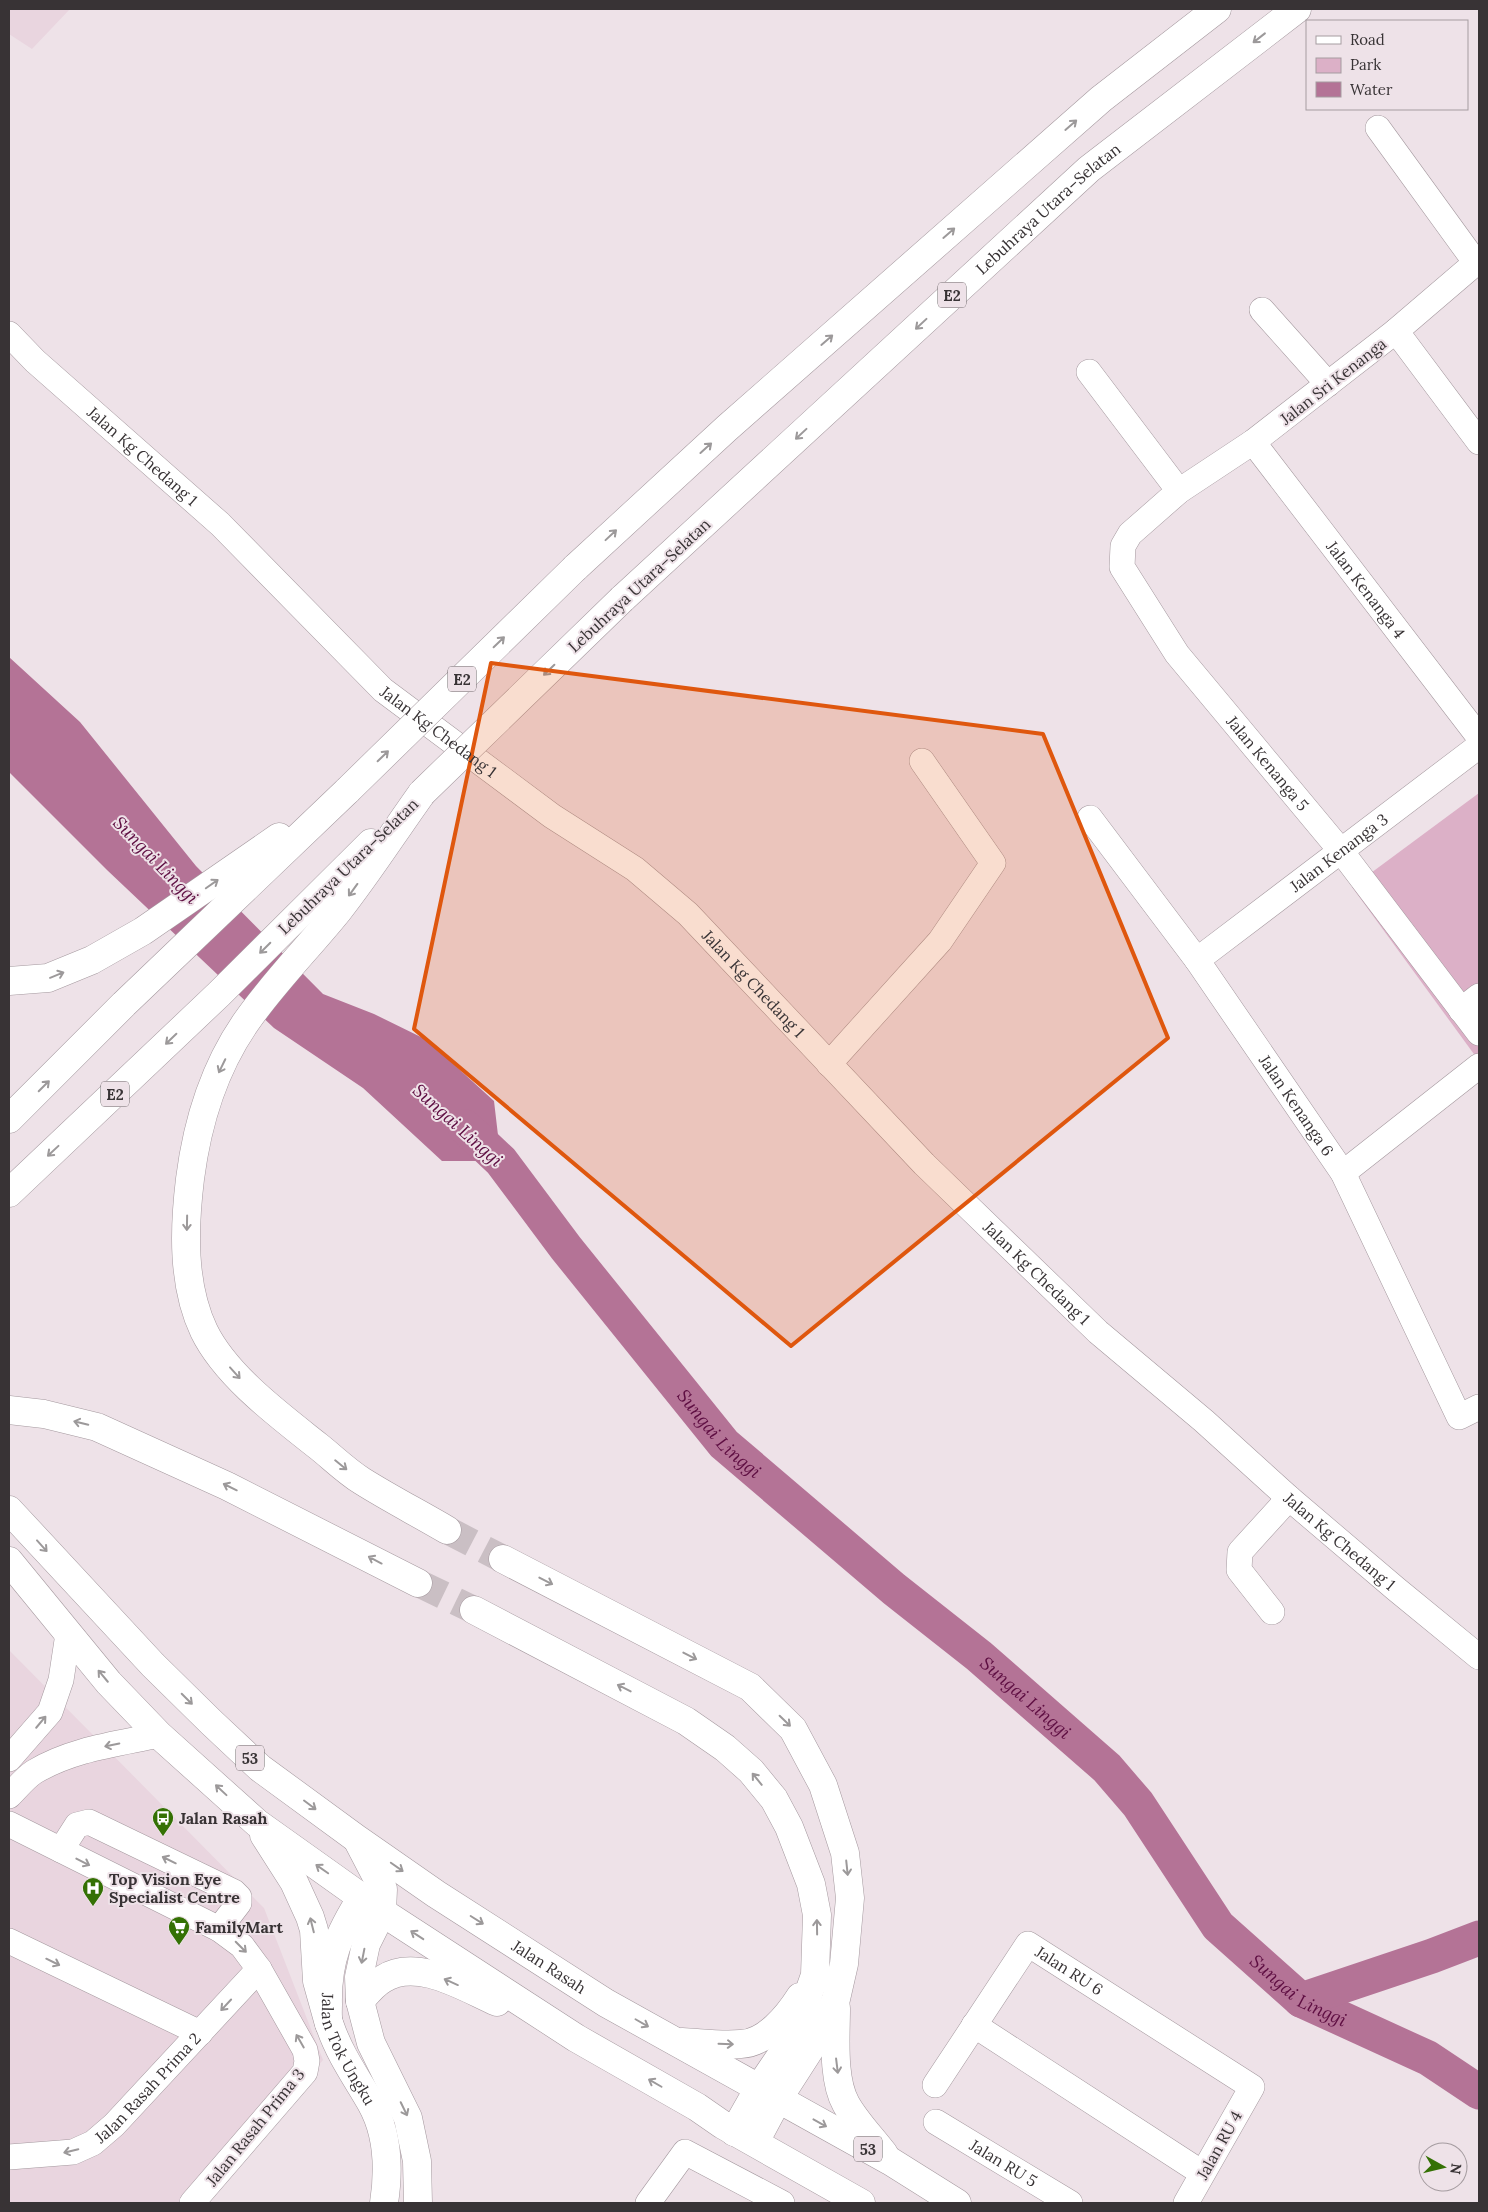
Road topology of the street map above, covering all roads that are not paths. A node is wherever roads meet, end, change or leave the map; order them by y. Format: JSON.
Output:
{"nodes":[{"id":1,"x":1217,"y":9,"type":"edge"},
{"id":2,"x":1297,"y":9,"type":"edge"},
{"id":3,"x":1378,"y":128,"type":"dead end"},
{"id":4,"x":1477,"y":261,"type":"edge"},
{"id":5,"x":1262,"y":310,"type":"dead end"},
{"id":6,"x":1396,"y":332,"type":"junction"},
{"id":7,"x":9,"y":334,"type":"edge"},
{"id":8,"x":1088,"y":372,"type":"dead end"},
{"id":9,"x":1328,"y":384,"type":"junction"},
{"id":10,"x":1253,"y":442,"type":"junction"},
{"id":11,"x":1479,"y":442,"type":"edge"},
{"id":12,"x":1178,"y":491,"type":"junction"},
{"id":13,"x":1479,"y":737,"type":"edge"},
{"id":14,"x":1479,"y":746,"type":"edge"},
{"id":15,"x":922,"y":761,"type":"dead end"},
{"id":16,"x":348,"y":790,"type":"junction"},
{"id":17,"x":422,"y":793,"type":"junction"},
{"id":18,"x":1090,"y":818,"type":"dead end"},
{"id":19,"x":1341,"y":852,"type":"junction"},
{"id":20,"x":1198,"y":960,"type":"junction"},
{"id":21,"x":9,"y":981,"type":"edge"},
{"id":22,"x":1470,"y":1003,"type":"edge"},
{"id":23,"x":1479,"y":1034,"type":"edge"},
{"id":24,"x":828,"y":1064,"type":"junction"},
{"id":25,"x":1479,"y":1066,"type":"edge"},
{"id":26,"x":9,"y":1119,"type":"edge"},
{"id":27,"x":1343,"y":1173,"type":"junction"},
{"id":28,"x":9,"y":1193,"type":"edge"},
{"id":29,"x":16,"y":1410,"type":"edge"},
{"id":30,"x":1469,"y":1412,"type":"edge"},
{"id":31,"x":1289,"y":1498,"type":"junction"},
{"id":32,"x":9,"y":1510,"type":"edge"},
{"id":33,"x":446,"y":1530,"type":"tunnel mouth"},
{"id":34,"x":503,"y":1558,"type":"tunnel mouth"},
{"id":35,"x":9,"y":1561,"type":"edge"},
{"id":36,"x":418,"y":1583,"type":"tunnel mouth"},
{"id":37,"x":474,"y":1610,"type":"tunnel mouth"},
{"id":38,"x":1272,"y":1612,"type":"dead end"},
{"id":39,"x":68,"y":1634,"type":"junction"},
{"id":40,"x":1479,"y":1657,"type":"edge"},
{"id":41,"x":159,"y":1735,"type":"junction"},
{"id":42,"x":9,"y":1759,"type":"edge"},
{"id":43,"x":9,"y":1796,"type":"edge"},
{"id":44,"x":257,"y":1823,"type":"junction"},
{"id":45,"x":9,"y":1824,"type":"edge"},
{"id":46,"x":357,"y":1840,"type":"junction"},
{"id":47,"x":61,"y":1850,"type":"junction"},
{"id":48,"x":436,"y":1894,"type":"junction"},
{"id":49,"x":376,"y":1899,"type":"junction"},
{"id":50,"x":219,"y":1929,"type":"junction"},
{"id":51,"x":9,"y":1941,"type":"edge"},
{"id":52,"x":259,"y":1969,"type":"junction"},
{"id":53,"x":815,"y":1975,"type":"junction"},
{"id":54,"x":836,"y":1999,"type":"junction"},
{"id":55,"x":360,"y":2001,"type":"junction"},
{"id":56,"x":329,"y":2024,"type":"junction"},
{"id":57,"x":974,"y":2026,"type":"junction"},
{"id":58,"x":200,"y":2033,"type":"junction"},
{"id":59,"x":576,"y":2038,"type":"junction"},
{"id":60,"x":678,"y":2042,"type":"junction"},
{"id":61,"x":935,"y":2085,"type":"dead end"},
{"id":62,"x":1252,"y":2087,"type":"joint"},
{"id":63,"x":768,"y":2094,"type":"junction"},
{"id":64,"x":936,"y":2122,"type":"dead end"},
{"id":65,"x":744,"y":2137,"type":"junction"},
{"id":66,"x":9,"y":2157,"type":"edge"},
{"id":67,"x":890,"y":2162,"type":"junction"},
{"id":68,"x":1202,"y":2174,"type":"junction"},
{"id":69,"x":857,"y":2202,"type":"edge"},
{"id":70,"x":192,"y":2203,"type":"edge"},
{"id":71,"x":384,"y":2203,"type":"edge"},
{"id":72,"x":418,"y":2203,"type":"edge"},
{"id":73,"x":648,"y":2203,"type":"edge"},
{"id":74,"x":782,"y":2203,"type":"edge"},
{"id":75,"x":957,"y":2203,"type":"edge"},
{"id":76,"x":1070,"y":2203,"type":"edge"},
{"id":77,"x":1186,"y":2203,"type":"edge"}],
"edges":[{"from":16,"to":1,"type":"main road","number":"E2","one_way":true,"bridge":true},
{"from":2,"to":17,"type":"main road","name":"Lebuhraya Utara–Selatan","number":"E2","one_way":true,"bridge":true},
{"from":3,"to":4,"type":"street"},
{"from":4,"to":6,"type":"street","name":"Jalan Sri Kenanga"},
{"from":5,"to":9,"type":"street"},
{"from":6,"to":9,"type":"street","name":"Jalan Sri Kenanga"},
{"from":6,"to":11,"type":"street"},
{"from":7,"to":24,"type":"street","name":"Jalan Kg Chedang 1"},
{"from":8,"to":12,"type":"street"},
{"from":9,"to":10,"type":"street","name":"Jalan Sri Kenanga"},
{"from":10,"to":12,"type":"street","name":"Jalan Sri Kenanga"},
{"from":10,"to":13,"type":"street","name":"Jalan Kenanga 4"},
{"from":12,"to":19,"type":"street","name":"Jalan Kenanga 5"},
{"from":14,"to":19,"type":"street","name":"Jalan Kenanga 3"},
{"from":15,"to":24,"type":"street"},
{"from":21,"to":16,"type":"main road","one_way":true},
{"from":26,"to":16,"type":"main road","number":"E2","one_way":true},
{"from":17,"to":28,"type":"main road","name":"Lebuhraya Utara–Selatan","number":"E2","one_way":true},
{"from":17,"to":33,"type":"main road","one_way":true},
{"from":18,"to":20,"type":"street","name":"Jalan Kenanga 6"},
{"from":19,"to":20,"type":"street","name":"Jalan Kenanga 3"},
{"from":19,"to":22,"type":"street","name":"Jalan Kenanga 5"},
{"from":20,"to":27,"type":"street","name":"Jalan Kenanga 6"},
{"from":22,"to":23,"type":"street","name":"Jalan Kenanga 5"},
{"from":24,"to":31,"type":"street","name":"Jalan Kg Chedang 1"},
{"from":25,"to":27,"type":"street"},
{"from":27,"to":30,"type":"street","name":"Jalan Kenanga 6"},
{"from":36,"to":29,"type":"main road","one_way":true},
{"from":31,"to":38,"type":"street"},
{"from":31,"to":40,"type":"street","name":"Jalan Kg Chedang 1"},
{"from":32,"to":46,"type":"main road","name":"Jalan Rasah","number":"53","one_way":true},
{"from":34,"to":54,"type":"main road","one_way":true},
{"from":35,"to":39,"type":"main road"},
{"from":53,"to":37,"type":"main road","one_way":true},
{"from":41,"to":39,"type":"main road","one_way":true},
{"from":42,"to":39,"type":"street","one_way":true},
{"from":41,"to":43,"type":"street","one_way":true},
{"from":44,"to":41,"type":"main road","one_way":true},
{"from":49,"to":44,"type":"main road","one_way":true},
{"from":56,"to":44,"type":"main road","one_way":true},
{"from":45,"to":47,"type":"street","name":"Jalan Rasah Prima 3"},
{"from":46,"to":48,"type":"main road","name":"Jalan Rasah","number":"53","one_way":true},
{"from":46,"to":49,"type":"main road"},
{"from":47,"to":50,"type":"street","name":"Jalan Rasah Prima 3","one_way":true},
{"from":50,"to":47,"type":"street","one_way":true},
{"from":48,"to":49,"type":"main road"},
{"from":48,"to":60,"type":"main road","name":"Jalan Rasah","number":"53","one_way":true},
{"from":49,"to":55,"type":"main road","name":"Jalan Tok Ungku","one_way":true},
{"from":49,"to":56,"type":"main road","name":"Jalan Tok Ungku"},
{"from":59,"to":49,"type":"main road","one_way":true},
{"from":50,"to":52,"type":"street","name":"Jalan Rasah Prima 3","one_way":true},
{"from":51,"to":58,"type":"street","one_way":true},
{"from":52,"to":58,"type":"street","name":"Jalan Rasah Prima 2","one_way":true},
{"from":70,"to":52,"type":"street","name":"Jalan Rasah Prima 3","one_way":true},
{"from":60,"to":53,"type":"main road","one_way":true},
{"from":53,"to":63,"type":"main road"},
{"from":54,"to":63,"type":"main road"},
{"from":54,"to":67,"type":"main road","one_way":true},
{"from":59,"to":55,"type":"main road","one_way":true},
{"from":55,"to":72,"type":"main road","name":"Jalan Tok Ungku","one_way":true},
{"from":56,"to":71,"type":"main road","name":"Jalan Tok Ungku"},
{"from":57,"to":61,"type":"street","name":"Jalan RU 6"},
{"from":57,"to":62,"type":"street","name":"Jalan RU 6"},
{"from":57,"to":68,"type":"street"},
{"from":58,"to":66,"type":"street","name":"Jalan Rasah Prima 2","one_way":true},
{"from":65,"to":59,"type":"main road","one_way":true},
{"from":60,"to":63,"type":"main road","name":"Jalan Rasah","number":"53"},
{"from":62,"to":68,"type":"street","name":"Jalan RU 4"},
{"from":63,"to":65,"type":"main road"},
{"from":63,"to":67,"type":"main road","name":"Jalan Rasah","number":"53","one_way":true},
{"from":64,"to":76,"type":"street","name":"Jalan RU 5"},
{"from":65,"to":69,"type":"main road"},
{"from":67,"to":75,"type":"main road","name":"Jalan Rasah","number":"53"},
{"from":68,"to":77,"type":"street","name":"Jalan RU 4"},
{"from":73,"to":74,"type":"street"}]}
